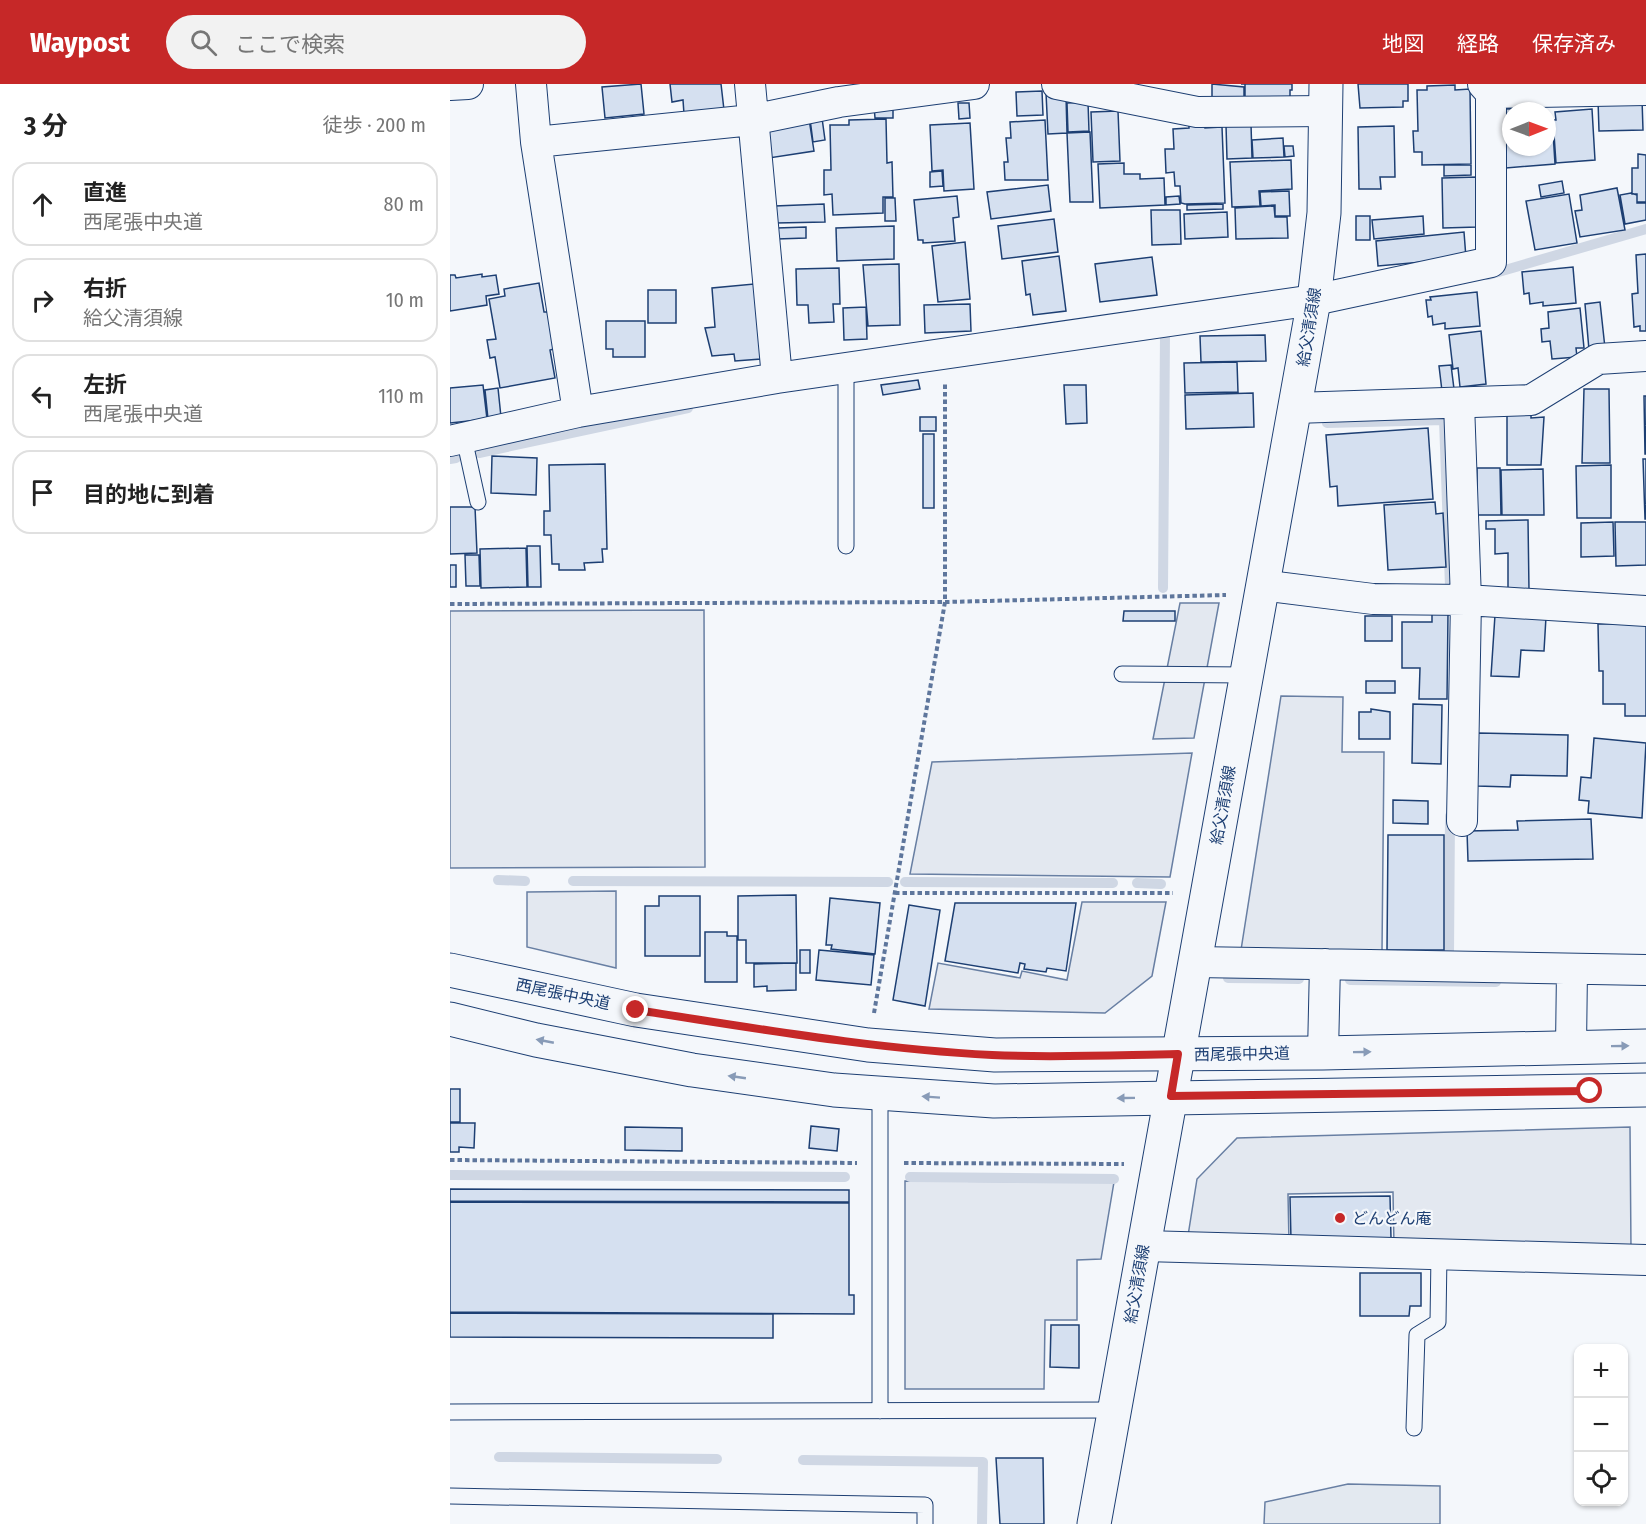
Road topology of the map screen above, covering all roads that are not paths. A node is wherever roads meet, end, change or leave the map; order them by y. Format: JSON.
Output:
{"nodes":[{"id":1,"x":468,"y":84,"type":"edge"},
{"id":2,"x":531,"y":84,"type":"edge"},
{"id":3,"x":750,"y":84,"type":"edge"},
{"id":4,"x":974,"y":84,"type":"edge"},
{"id":5,"x":1057,"y":84,"type":"edge"},
{"id":6,"x":450,"y":85,"type":"edge"},
{"id":7,"x":1487,"y":88,"type":"edge"},
{"id":8,"x":1646,"y":90,"type":"edge"},
{"id":9,"x":1326,"y":97,"type":"edge"},
{"id":10,"x":752,"y":120,"type":"junction"},
{"id":11,"x":536,"y":142,"type":"junction"},
{"id":12,"x":1314,"y":300,"type":"junction"},
{"id":13,"x":1646,"y":356,"type":"edge"},
{"id":14,"x":846,"y":368,"type":"junction"},
{"id":15,"x":777,"y":378,"type":"junction"},
{"id":16,"x":1459,"y":403,"type":"junction"},
{"id":17,"x":1294,"y":408,"type":"junction"},
{"id":18,"x":578,"y":412,"type":"junction"},
{"id":19,"x":457,"y":439,"type":"edge"},
{"id":20,"x":478,"y":502,"type":"dead end"},
{"id":21,"x":846,"y":546,"type":"dead end"},
{"id":22,"x":1261,"y":590,"type":"junction"},
{"id":23,"x":1466,"y":600,"type":"junction"},
{"id":24,"x":1646,"y":611,"type":"edge"},
{"id":25,"x":1122,"y":674,"type":"dead end"},
{"id":26,"x":1246,"y":675,"type":"junction"},
{"id":27,"x":1462,"y":821,"type":"dead end"},
{"id":28,"x":1195,"y":962,"type":"junction"},
{"id":29,"x":1325,"y":964,"type":"junction"},
{"id":30,"x":1572,"y":969,"type":"junction"},
{"id":31,"x":450,"y":970,"type":"edge"},
{"id":32,"x":1646,"y":970,"type":"edge"},
{"id":33,"x":450,"y":1019,"type":"edge"},
{"id":34,"x":1646,"y":1046,"type":"edge"},
{"id":35,"x":1570,"y":1047,"type":"junction"},
{"id":36,"x":1323,"y":1053,"type":"junction"},
{"id":37,"x":1178,"y":1054,"type":"junction"},
{"id":38,"x":1646,"y":1090,"type":"edge"},
{"id":39,"x":880,"y":1093,"type":"junction"},
{"id":40,"x":1171,"y":1096,"type":"junction"},
{"id":41,"x":1144,"y":1246,"type":"junction"},
{"id":42,"x":1439,"y":1254,"type":"junction"},
{"id":43,"x":1646,"y":1260,"type":"edge"},
{"id":44,"x":1114,"y":1410,"type":"junction"},
{"id":45,"x":880,"y":1411,"type":"junction"},
{"id":46,"x":450,"y":1412,"type":"edge"},
{"id":47,"x":1414,"y":1428,"type":"dead end"},
{"id":48,"x":450,"y":1496,"type":"edge"},
{"id":49,"x":925,"y":1524,"type":"edge"},
{"id":50,"x":1094,"y":1524,"type":"edge"}],
"edges":[{"from":1,"to":6,"type":"street"},
{"from":2,"to":11,"type":"street"},
{"from":3,"to":10,"type":"street"},
{"from":4,"to":10,"type":"street"},
{"from":5,"to":9,"type":"street"},
{"from":7,"to":8,"type":"street"},
{"from":7,"to":12,"type":"street"},
{"from":9,"to":12,"type":"main road","name":"給父清須線"},
{"from":10,"to":11,"type":"street"},
{"from":10,"to":15,"type":"street"},
{"from":11,"to":18,"type":"street"},
{"from":12,"to":14,"type":"street"},
{"from":12,"to":17,"type":"main road","name":"給父清須線"},
{"from":13,"to":16,"type":"street"},
{"from":14,"to":15,"type":"street"},
{"from":14,"to":21,"type":"lane"},
{"from":15,"to":18,"type":"street"},
{"from":16,"to":17,"type":"street"},
{"from":16,"to":23,"type":"street"},
{"from":17,"to":22,"type":"main road","name":"給父清須線"},
{"from":18,"to":19,"type":"street"},
{"from":19,"to":20,"type":"lane"},
{"from":22,"to":23,"type":"street"},
{"from":22,"to":26,"type":"main road","name":"給父清須線"},
{"from":23,"to":24,"type":"street"},
{"from":23,"to":27,"type":"street"},
{"from":25,"to":26,"type":"lane"},
{"from":26,"to":28,"type":"main road","name":"給父清須線"},
{"from":28,"to":29,"type":"street"},
{"from":28,"to":37,"type":"main road","name":"給父清須線"},
{"from":29,"to":30,"type":"street"},
{"from":29,"to":36,"type":"street"},
{"from":30,"to":32,"type":"street"},
{"from":30,"to":35,"type":"street"},
{"from":31,"to":37,"type":"main road","name":"西尾張中央道"},
{"from":39,"to":33,"type":"main road","one_way":true},
{"from":35,"to":34,"type":"main road","name":"西尾張中央道","one_way":true},
{"from":36,"to":35,"type":"main road","name":"西尾張中央道","one_way":true},
{"from":36,"to":37,"type":"main road","name":"西尾張中央道"},
{"from":37,"to":40,"type":"main road","name":"給父清須線"},
{"from":38,"to":40,"type":"main road"},
{"from":40,"to":39,"type":"main road","one_way":true},
{"from":39,"to":45,"type":"lane"},
{"from":40,"to":41,"type":"main road","name":"給父清須線"},
{"from":41,"to":42,"type":"street"},
{"from":41,"to":44,"type":"main road","name":"給父清須線"},
{"from":42,"to":43,"type":"street"},
{"from":42,"to":47,"type":"lane"},
{"from":44,"to":45,"type":"lane"},
{"from":44,"to":50,"type":"main road","name":"給父清須線"},
{"from":45,"to":46,"type":"lane"},
{"from":48,"to":49,"type":"lane"}]}
